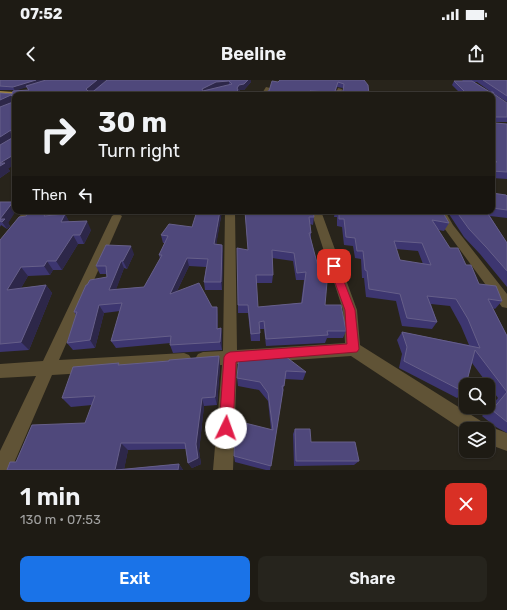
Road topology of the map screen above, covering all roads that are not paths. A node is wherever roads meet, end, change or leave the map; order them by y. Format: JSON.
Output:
{"nodes":[{"id":1,"x":33,"y":88,"type":"edge"},
{"id":2,"x":268,"y":88,"type":"edge"},
{"id":3,"x":22,"y":92,"type":"edge"},
{"id":4,"x":266,"y":92,"type":"edge"},
{"id":5,"x":0,"y":95,"type":"edge"},
{"id":6,"x":12,"y":95,"type":"edge"},
{"id":7,"x":26,"y":214,"type":"edge"},
{"id":8,"x":230,"y":214,"type":"edge"},
{"id":9,"x":317,"y":214,"type":"edge"},
{"id":10,"x":442,"y":214,"type":"edge"},
{"id":11,"x":117,"y":216,"type":"dead end"},
{"id":12,"x":0,"y":246,"type":"edge"},
{"id":13,"x":507,"y":303,"type":"edge"},
{"id":14,"x":353,"y":349,"type":"junction"},
{"id":15,"x":230,"y":357,"type":"junction"},
{"id":16,"x":46,"y":369,"type":"junction"},
{"id":17,"x":0,"y":371,"type":"edge"},
{"id":18,"x":467,"y":422,"type":"edge"},
{"id":19,"x":495,"y":438,"type":"edge"},
{"id":20,"x":507,"y":442,"type":"edge"},
{"id":21,"x":0,"y":470,"type":"edge"},
{"id":22,"x":223,"y":470,"type":"edge"}],
"edges":[{"from":1,"to":3,"type":"street"},
{"from":2,"to":4,"type":"street"},
{"from":5,"to":6,"type":"street"},
{"from":7,"to":12,"type":"street"},
{"from":8,"to":15,"type":"street"},
{"from":9,"to":14,"type":"street"},
{"from":10,"to":13,"type":"street"},
{"from":11,"to":16,"type":"street"},
{"from":14,"to":15,"type":"street"},
{"from":14,"to":18,"type":"street"},
{"from":15,"to":16,"type":"street"},
{"from":15,"to":22,"type":"street"},
{"from":16,"to":17,"type":"street"},
{"from":16,"to":21,"type":"street"},
{"from":19,"to":20,"type":"street"}]}
